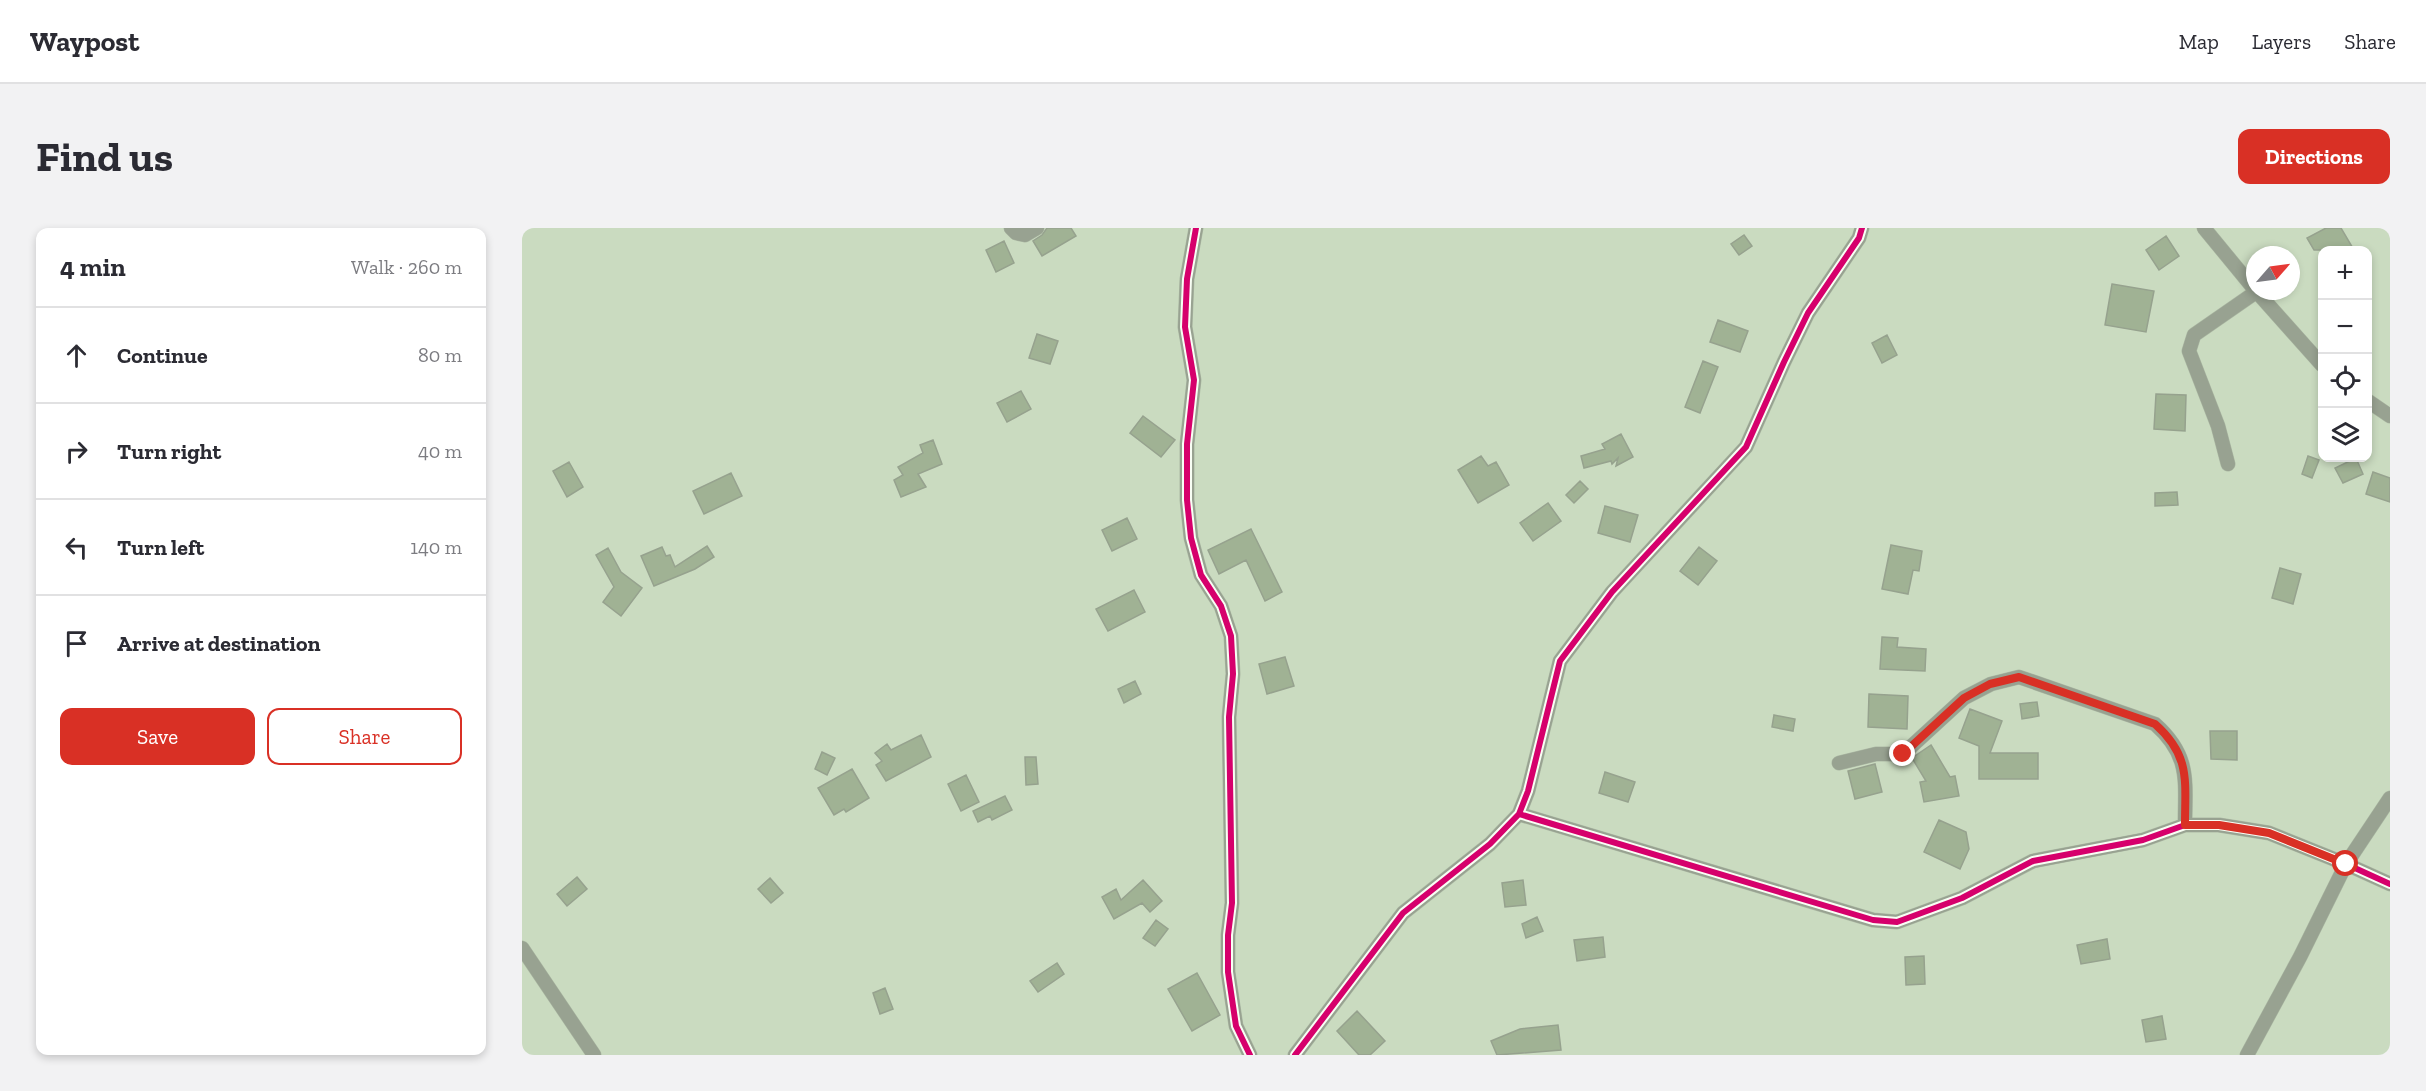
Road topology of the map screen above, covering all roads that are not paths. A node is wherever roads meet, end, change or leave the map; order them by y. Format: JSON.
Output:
{"nodes":[{"id":1,"x":1011,"y":228,"type":"edge"},
{"id":2,"x":1037,"y":228,"type":"edge"},
{"id":3,"x":1196,"y":228,"type":"edge"},
{"id":4,"x":1862,"y":228,"type":"edge"},
{"id":5,"x":2204,"y":228,"type":"edge"},
{"id":6,"x":2246,"y":279,"type":"edge"},
{"id":7,"x":2246,"y":298,"type":"edge"},
{"id":8,"x":2264,"y":300,"type":"edge"},
{"id":9,"x":2318,"y":361,"type":"edge"},
{"id":10,"x":2372,"y":404,"type":"edge"},
{"id":11,"x":2390,"y":416,"type":"edge"},
{"id":12,"x":2228,"y":464,"type":"dead end"},
{"id":13,"x":1839,"y":763,"type":"dead end"},
{"id":14,"x":2390,"y":798,"type":"edge"},
{"id":15,"x":1519,"y":814,"type":"junction"},
{"id":16,"x":2185,"y":825,"type":"junction"},
{"id":17,"x":2346,"y":864,"type":"junction"},
{"id":18,"x":2390,"y":884,"type":"edge"},
{"id":19,"x":522,"y":948,"type":"edge"},
{"id":20,"x":594,"y":1055,"type":"edge"},
{"id":21,"x":1250,"y":1055,"type":"edge"},
{"id":22,"x":1295,"y":1055,"type":"edge"},
{"id":23,"x":2247,"y":1055,"type":"edge"}],
"edges":[{"from":1,"to":2,"type":"street"},
{"from":3,"to":21,"type":"street"},
{"from":4,"to":15,"type":"street"},
{"from":5,"to":6,"type":"street"},
{"from":7,"to":12,"type":"street"},
{"from":8,"to":9,"type":"street"},
{"from":10,"to":11,"type":"street"},
{"from":13,"to":16,"type":"street"},
{"from":14,"to":17,"type":"street"},
{"from":15,"to":16,"type":"street"},
{"from":15,"to":22,"type":"street"},
{"from":16,"to":17,"type":"street"},
{"from":17,"to":18,"type":"street"},
{"from":17,"to":23,"type":"street"},
{"from":19,"to":20,"type":"street"}]}
